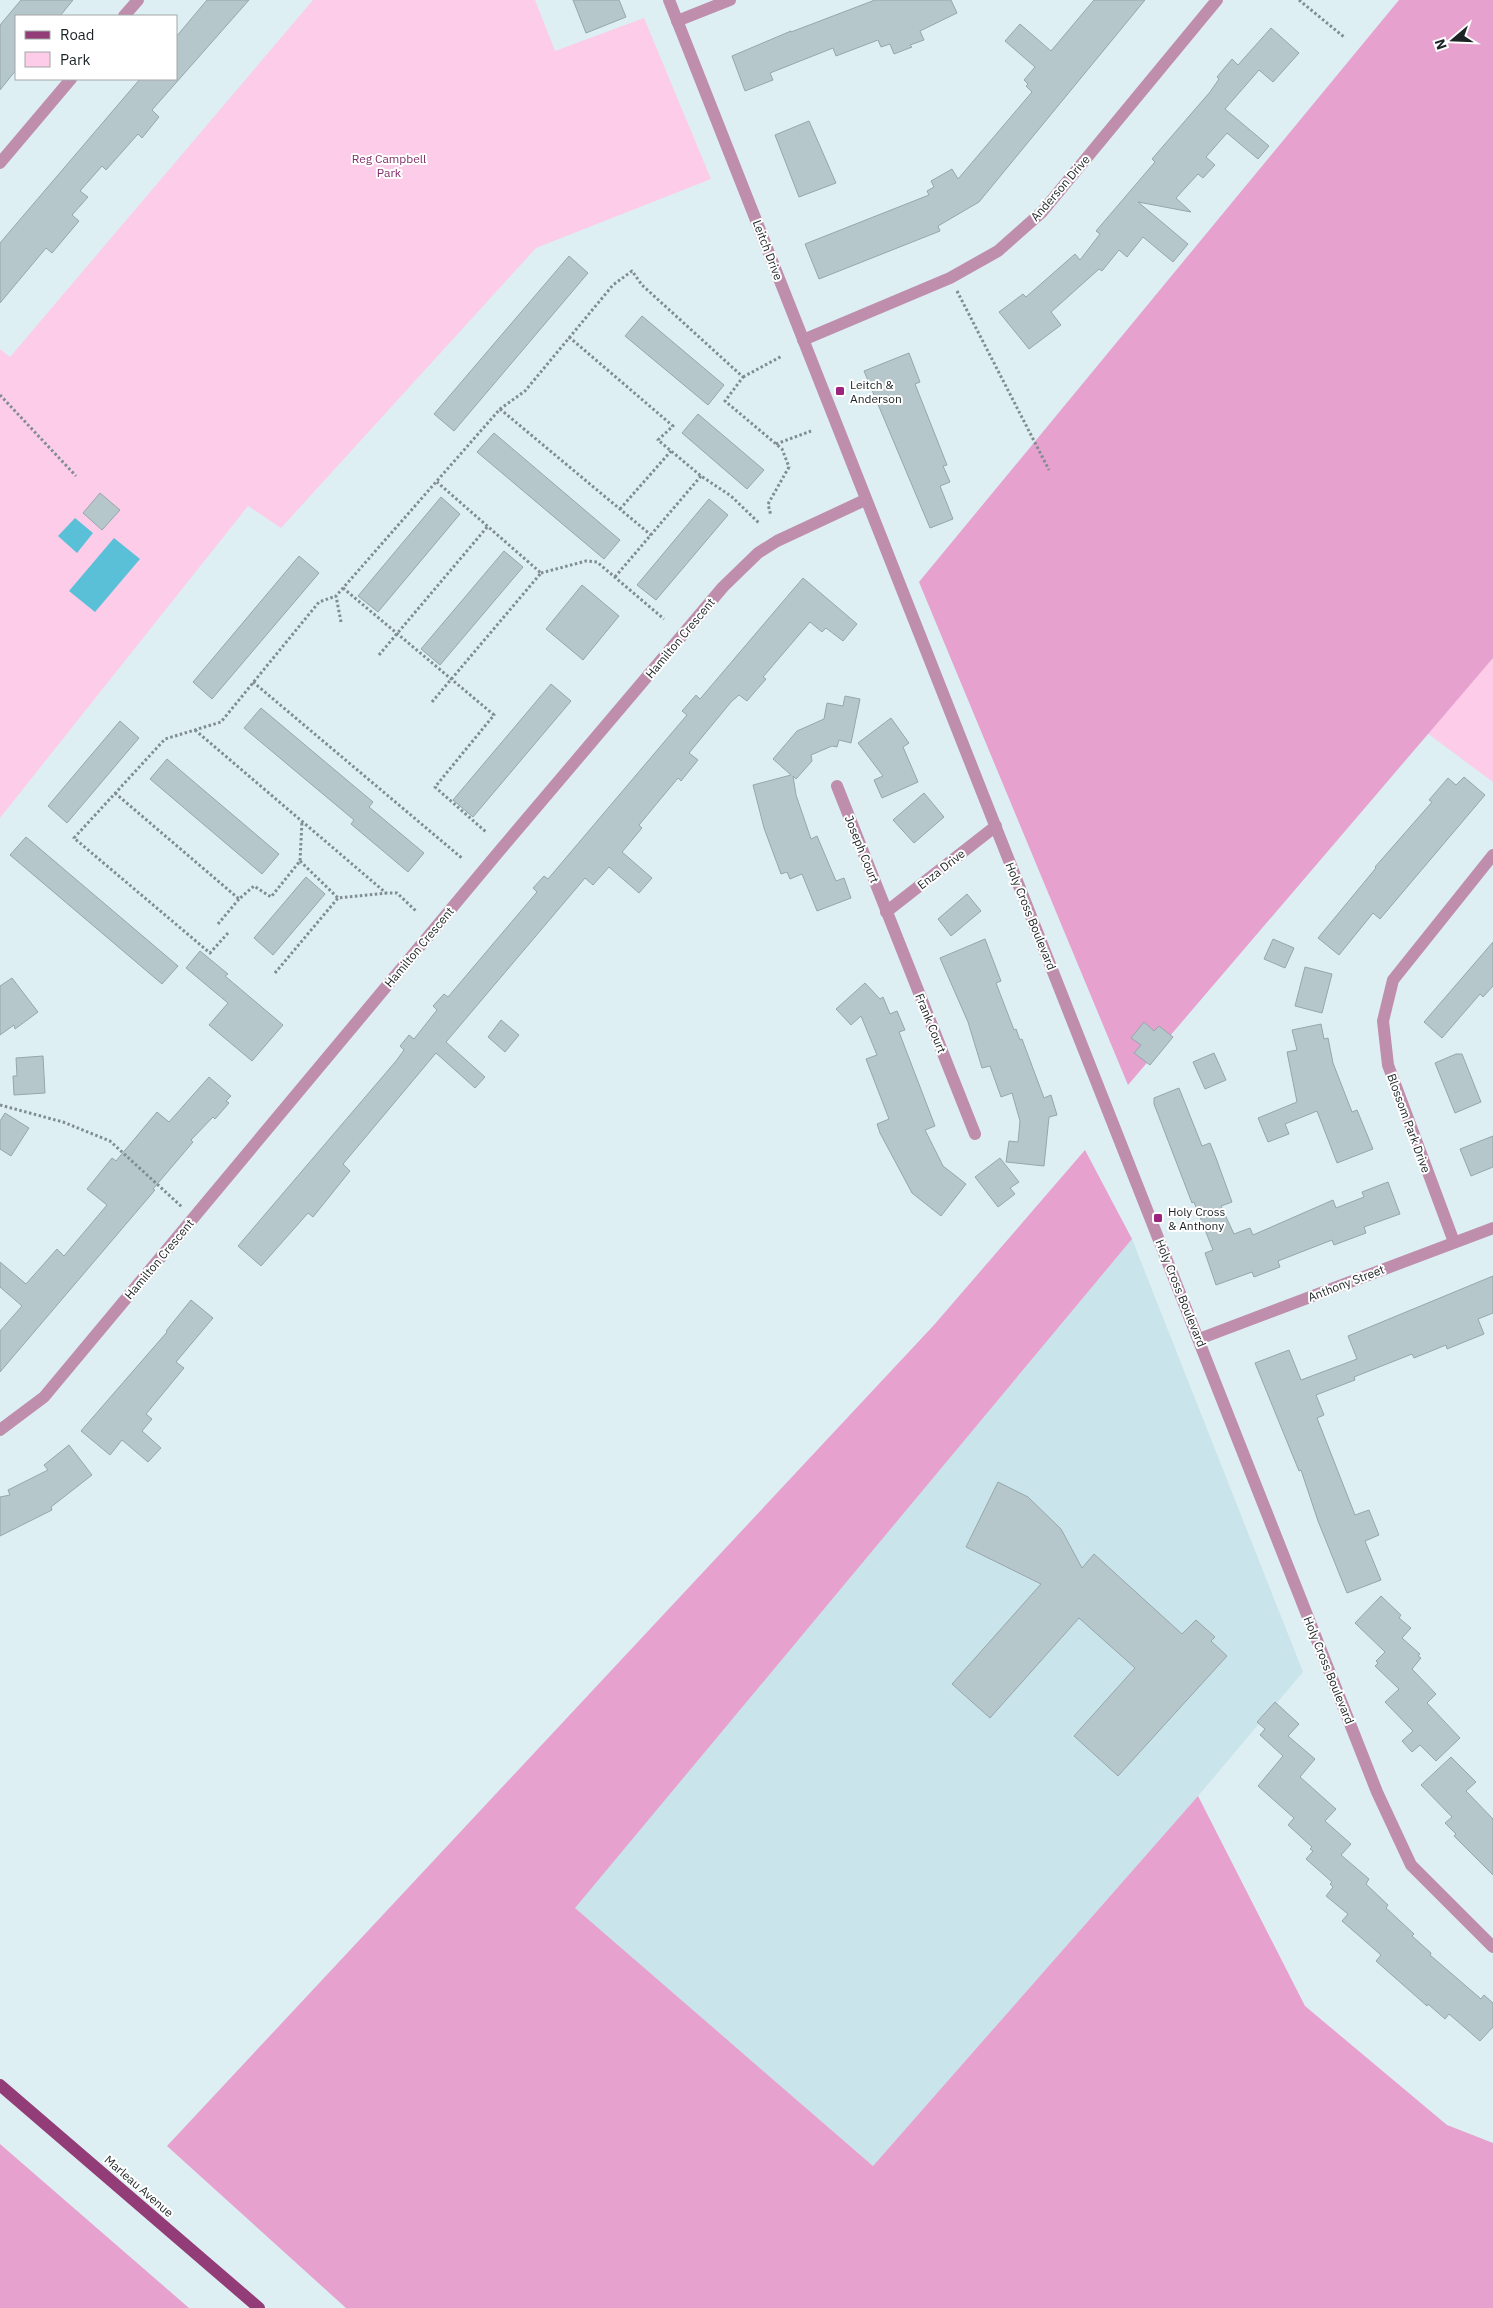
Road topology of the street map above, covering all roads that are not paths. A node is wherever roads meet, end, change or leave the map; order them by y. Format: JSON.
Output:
{"nodes":[{"id":1,"x":138,"y":0,"type":"edge"},
{"id":2,"x":669,"y":0,"type":"edge"},
{"id":3,"x":730,"y":0,"type":"edge"},
{"id":4,"x":1217,"y":0,"type":"edge"},
{"id":5,"x":125,"y":15,"type":"edge"},
{"id":6,"x":677,"y":21,"type":"junction"},
{"id":7,"x":70,"y":80,"type":"edge"},
{"id":8,"x":0,"y":163,"type":"edge"},
{"id":9,"x":803,"y":340,"type":"junction"},
{"id":10,"x":865,"y":500,"type":"junction"},
{"id":11,"x":837,"y":786,"type":"dead end"},
{"id":12,"x":996,"y":826,"type":"junction"},
{"id":13,"x":1493,"y":855,"type":"edge"},
{"id":14,"x":886,"y":912,"type":"junction"},
{"id":15,"x":975,"y":1134,"type":"dead end"},
{"id":16,"x":1493,"y":1228,"type":"edge"},
{"id":17,"x":1454,"y":1242,"type":"junction"},
{"id":18,"x":1199,"y":1339,"type":"junction"},
{"id":19,"x":0,"y":1430,"type":"edge"},
{"id":20,"x":1493,"y":1947,"type":"edge"},
{"id":21,"x":0,"y":2085,"type":"edge"},
{"id":22,"x":259,"y":2308,"type":"edge"}],
"edges":[{"from":1,"to":5,"type":"street"},
{"from":2,"to":6,"type":"street","name":"Leitch Drive"},
{"from":3,"to":6,"type":"street"},
{"from":4,"to":9,"type":"street","name":"Anderson Drive"},
{"from":6,"to":9,"type":"street","name":"Leitch Drive"},
{"from":7,"to":8,"type":"street"},
{"from":9,"to":10,"type":"street","name":"Leitch Drive"},
{"from":10,"to":12,"type":"street","name":"Holy Cross Boulevard"},
{"from":10,"to":19,"type":"street","name":"Hamilton Crescent"},
{"from":11,"to":14,"type":"street","name":"Joseph Court"},
{"from":12,"to":14,"type":"street","name":"Enza Drive"},
{"from":12,"to":18,"type":"street","name":"Holy Cross Boulevard"},
{"from":13,"to":17,"type":"street","name":"Blossom Park Drive"},
{"from":14,"to":15,"type":"street","name":"Frank Court"},
{"from":16,"to":17,"type":"street","name":"Anthony Street"},
{"from":17,"to":18,"type":"street","name":"Anthony Street"},
{"from":18,"to":20,"type":"street","name":"Holy Cross Boulevard"},
{"from":21,"to":22,"type":"main road","name":"Marleau Avenue"}]}
